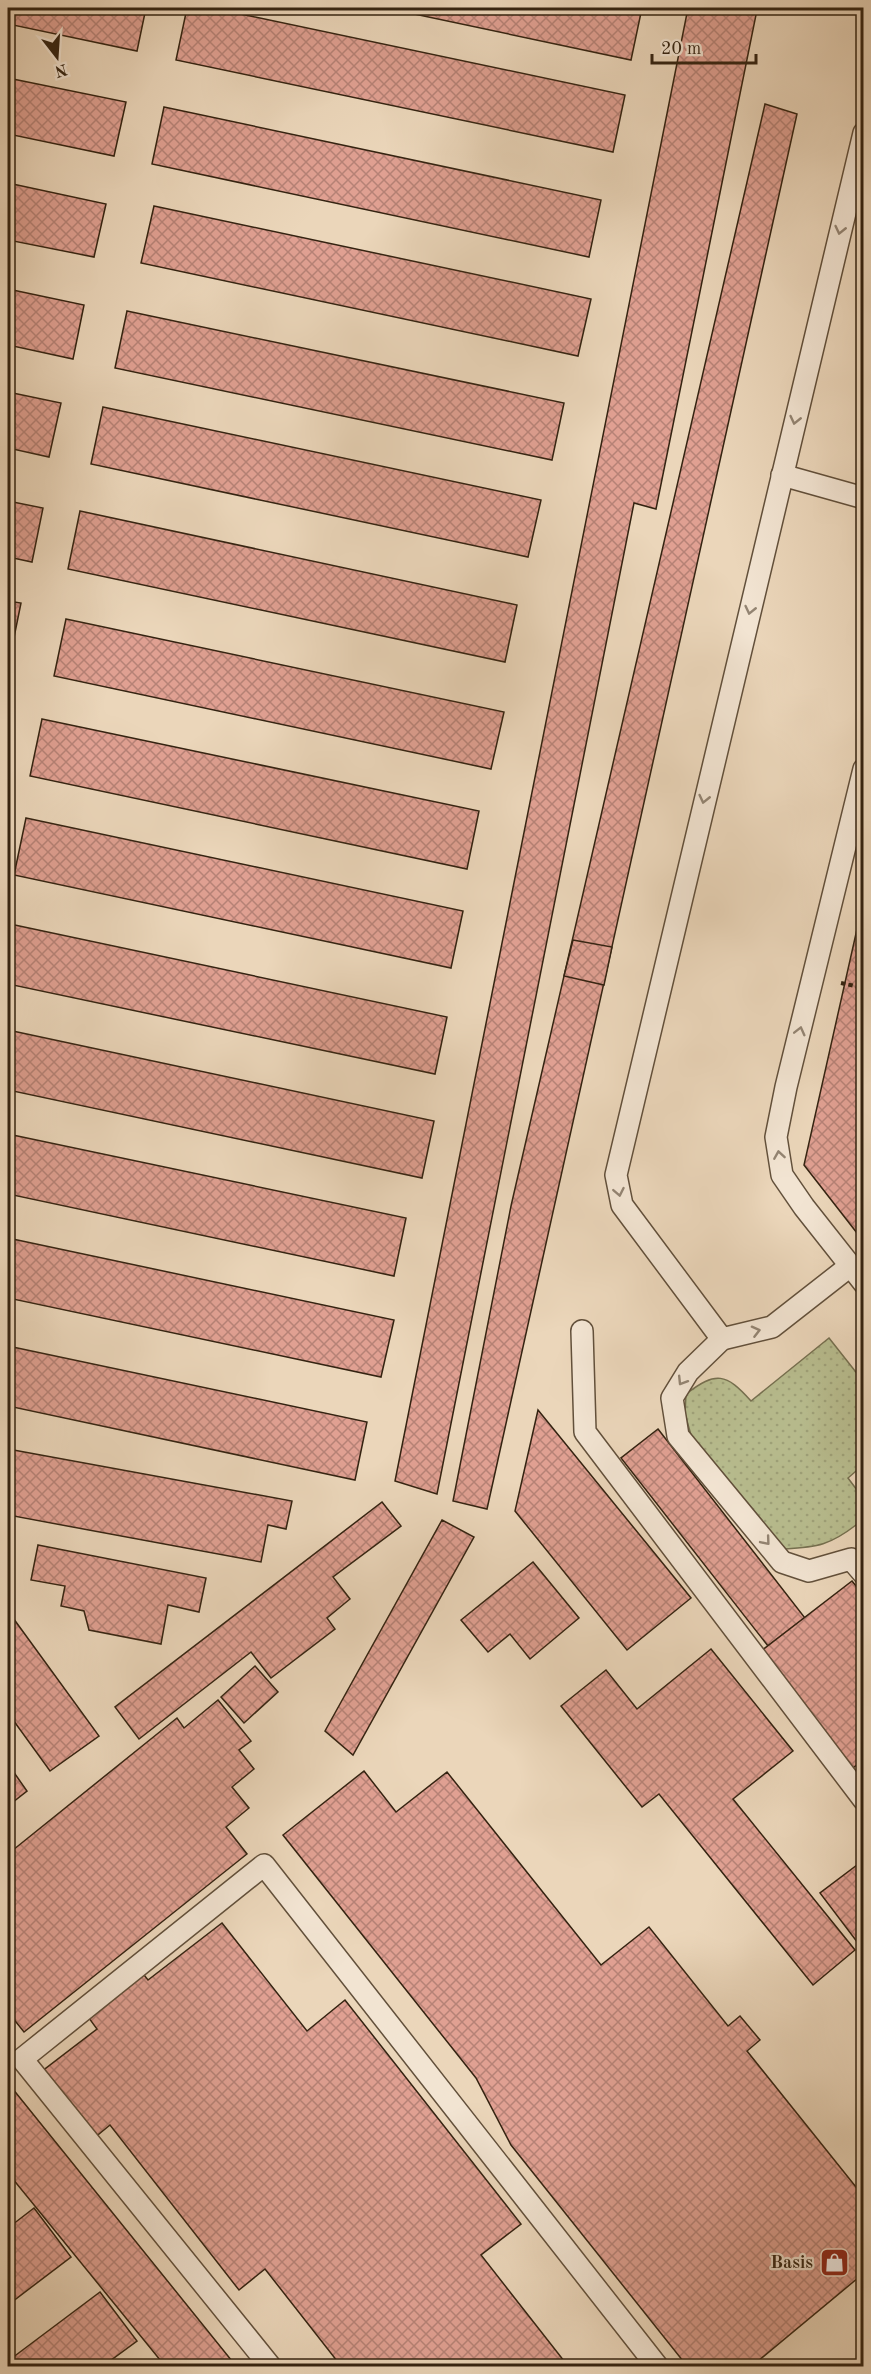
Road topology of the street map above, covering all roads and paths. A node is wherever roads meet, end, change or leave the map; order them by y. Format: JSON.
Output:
{"nodes":[{"id":1,"x":864,"y":133,"type":"edge"},
{"id":2,"x":782,"y":475,"type":"junction"},
{"id":3,"x":864,"y":498,"type":"edge"},
{"id":4,"x":864,"y":769,"type":"edge"},
{"id":5,"x":850,"y":1266,"type":"junction"},
{"id":6,"x":864,"y":1283,"type":"edge"},
{"id":7,"x":582,"y":1331,"type":"dead end"},
{"id":8,"x":722,"y":1339,"type":"junction"},
{"id":9,"x":864,"y":1574,"type":"edge"},
{"id":10,"x":864,"y":1800,"type":"edge"},
{"id":11,"x":270,"y":2367,"type":"edge"},
{"id":12,"x":657,"y":2367,"type":"edge"}],
"edges":[{"from":1,"to":2,"type":"lane","one_way":true},
{"from":2,"to":3,"type":"lane"},
{"from":2,"to":8,"type":"lane","one_way":true},
{"from":5,"to":4,"type":"lane","one_way":true},
{"from":5,"to":6,"type":"lane"},
{"from":8,"to":5,"type":"lane","one_way":true},
{"from":7,"to":10,"type":"lane"},
{"from":8,"to":9,"type":"lane","one_way":true},
{"from":11,"to":12,"type":"lane"}]}
